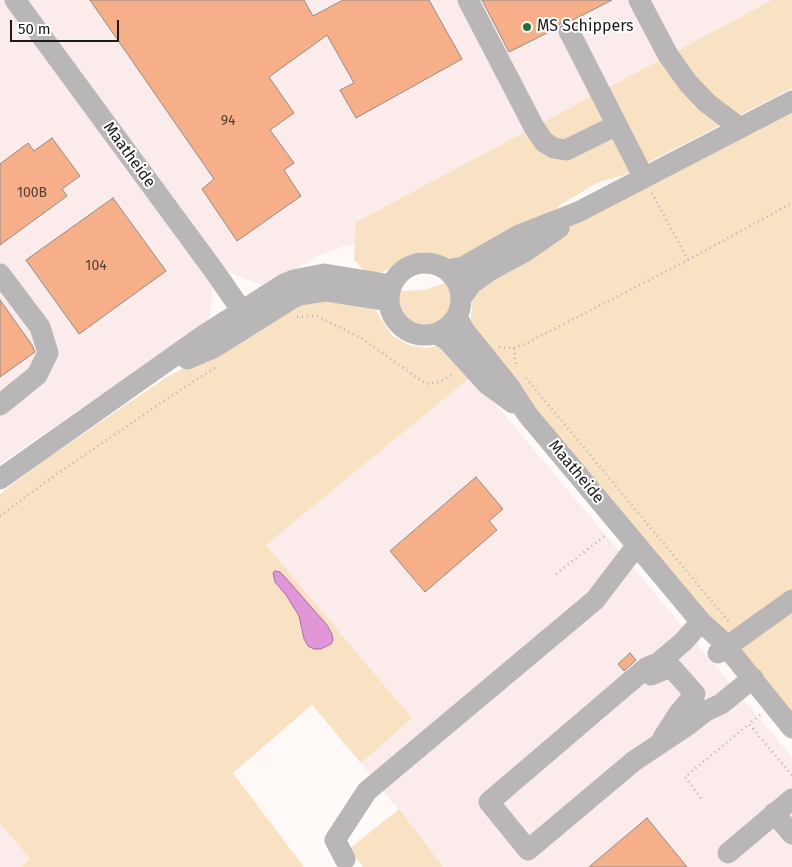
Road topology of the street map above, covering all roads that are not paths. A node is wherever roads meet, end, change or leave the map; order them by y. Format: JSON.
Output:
{"nodes":[{"id":1,"x":15,"y":0,"type":"edge"},
{"id":2,"x":468,"y":0,"type":"edge"},
{"id":3,"x":639,"y":0,"type":"edge"},
{"id":4,"x":569,"y":31,"type":"dead end"},
{"id":5,"x":792,"y":101,"type":"edge"},
{"id":6,"x":617,"y":125,"type":"junction"},
{"id":7,"x":740,"y":128,"type":"junction"},
{"id":8,"x":644,"y":178,"type":"junction"},
{"id":9,"x":578,"y":212,"type":"junction"},
{"id":10,"x":447,"y":270,"type":"junction"},
{"id":11,"x":0,"y":274,"type":"edge"},
{"id":12,"x":390,"y":293,"type":"junction"},
{"id":13,"x":460,"y":307,"type":"junction"},
{"id":14,"x":246,"y":317,"type":"junction"},
{"id":15,"x":437,"y":334,"type":"junction"},
{"id":16,"x":476,"y":360,"type":"junction"},
{"id":17,"x":0,"y":405,"type":"edge"},
{"id":18,"x":0,"y":480,"type":"edge"},
{"id":19,"x":637,"y":545,"type":"junction"},
{"id":20,"x":792,"y":600,"type":"edge"},
{"id":21,"x":700,"y":622,"type":"junction"},
{"id":22,"x":722,"y":650,"type":"junction"},
{"id":23,"x":654,"y":669,"type":"junction"},
{"id":24,"x":747,"y":682,"type":"junction"},
{"id":25,"x":792,"y":728,"type":"edge"},
{"id":26,"x":661,"y":743,"type":"junction"},
{"id":27,"x":792,"y":744,"type":"edge"},
{"id":28,"x":792,"y":798,"type":"edge"},
{"id":29,"x":774,"y":813,"type":"junction"},
{"id":30,"x":792,"y":834,"type":"edge"},
{"id":31,"x":728,"y":853,"type":"dead end"},
{"id":32,"x":345,"y":859,"type":"dead end"}],
"edges":[{"from":1,"to":14,"type":"street","name":"Maatheide"},
{"from":2,"to":6,"type":"street"},
{"from":3,"to":7,"type":"street"},
{"from":4,"to":6,"type":"street"},
{"from":5,"to":7,"type":"street"},
{"from":6,"to":8,"type":"street"},
{"from":7,"to":8,"type":"street"},
{"from":8,"to":9,"type":"street"},
{"from":9,"to":10,"type":"street"},
{"from":9,"to":13,"type":"street"},
{"from":10,"to":12,"type":"street"},
{"from":10,"to":13,"type":"street","name":"Maatheide"},
{"from":11,"to":17,"type":"street"},
{"from":12,"to":14,"type":"street"},
{"from":12,"to":15,"type":"street"},
{"from":13,"to":15,"type":"street"},
{"from":13,"to":16,"type":"street","name":"Maatheide"},
{"from":14,"to":18,"type":"street"},
{"from":15,"to":16,"type":"street"},
{"from":16,"to":19,"type":"street","name":"Maatheide"},
{"from":19,"to":21,"type":"street","name":"Maatheide"},
{"from":19,"to":32,"type":"street"},
{"from":20,"to":22,"type":"street"},
{"from":21,"to":22,"type":"street","name":"Maatheide"},
{"from":21,"to":23,"type":"street"},
{"from":22,"to":24,"type":"street","name":"Maatheide"},
{"from":23,"to":26,"type":"street"},
{"from":23,"to":26,"type":"street"},
{"from":24,"to":25,"type":"street","name":"Maatheide"},
{"from":24,"to":26,"type":"street"},
{"from":24,"to":27,"type":"street","name":"Maatheide"},
{"from":28,"to":29,"type":"street"},
{"from":29,"to":30,"type":"street"},
{"from":29,"to":31,"type":"street"}]}
